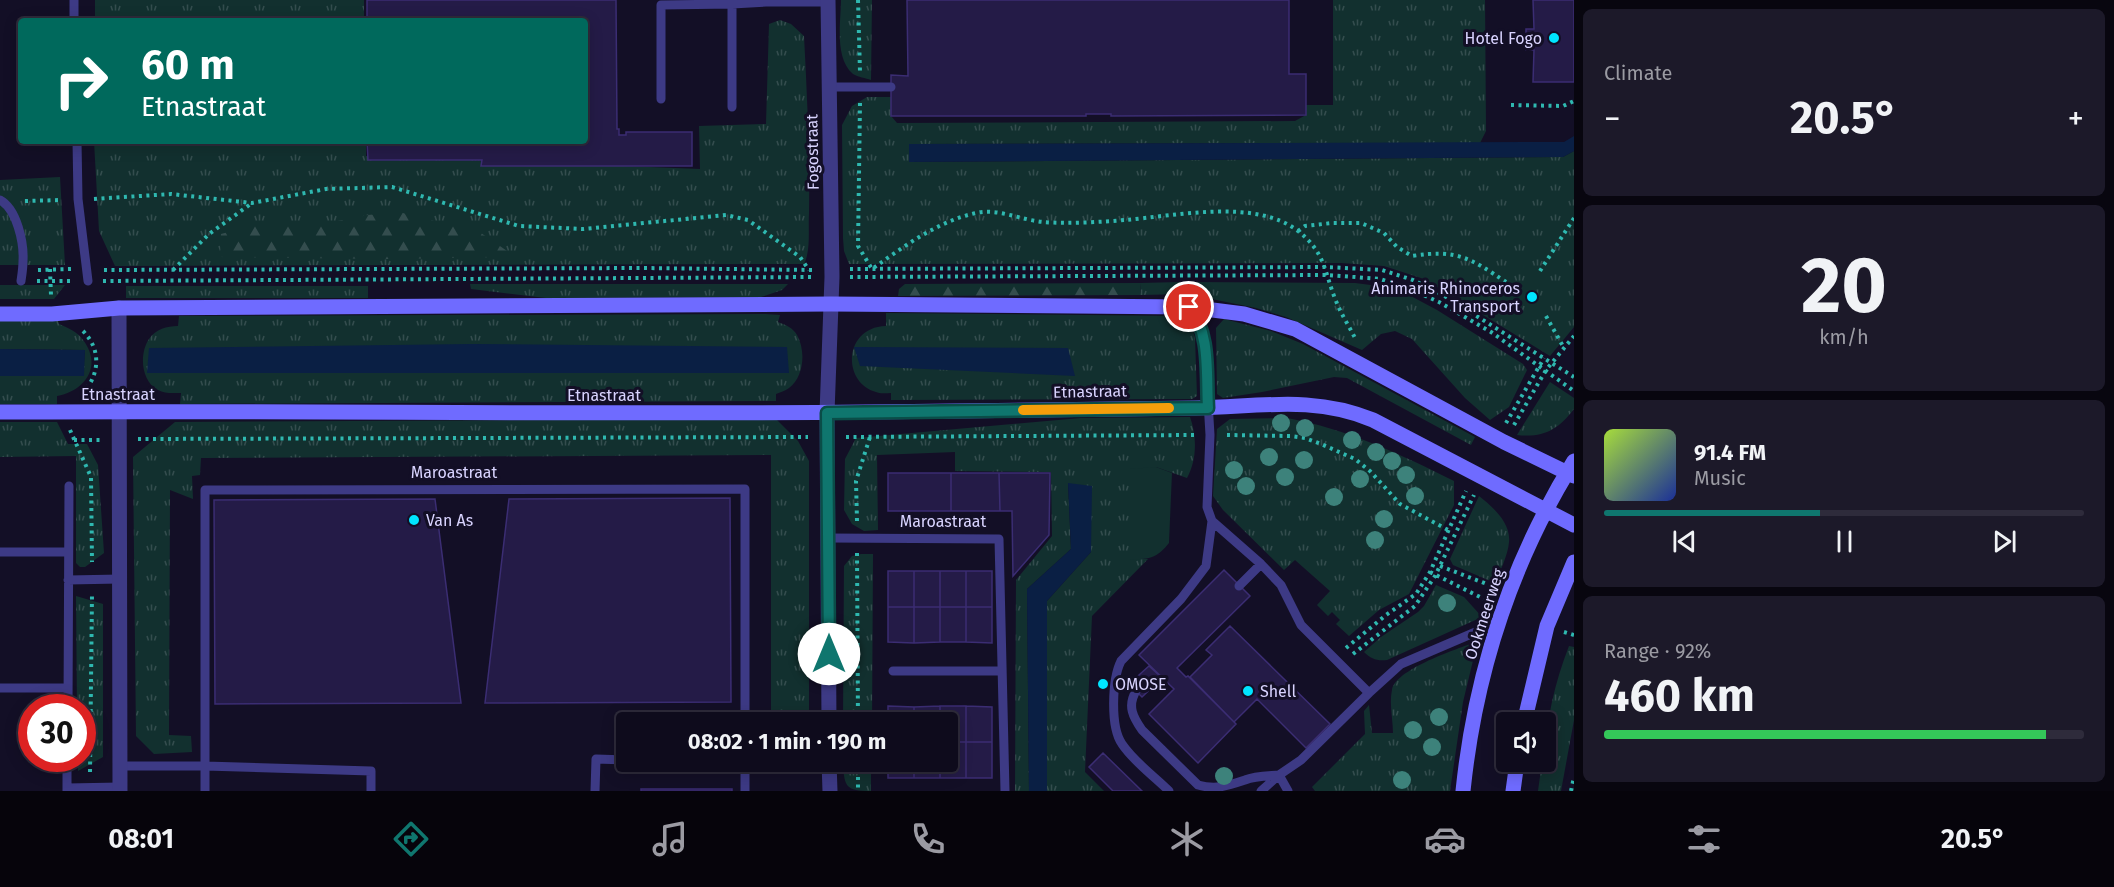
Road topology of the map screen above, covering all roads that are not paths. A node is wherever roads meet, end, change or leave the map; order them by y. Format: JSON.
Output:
{"nodes":[{"id":1,"x":74,"y":0,"type":"edge"},
{"id":2,"x":828,"y":1,"type":"edge"},
{"id":3,"x":732,"y":2,"type":"edge"},
{"id":4,"x":74,"y":18,"type":"edge"},
{"id":5,"x":829,"y":87,"type":"junction"},
{"id":6,"x":891,"y":87,"type":"dead end"},
{"id":7,"x":661,"y":99,"type":"dead end"},
{"id":8,"x":732,"y":107,"type":"dead end"},
{"id":9,"x":77,"y":144,"type":"edge"},
{"id":10,"x":2,"y":201,"type":"edge"},
{"id":11,"x":22,"y":276,"type":"road end"},
{"id":12,"x":88,"y":281,"type":"road end"},
{"id":13,"x":831,"y":304,"type":"junction"},
{"id":14,"x":1189,"y":307,"type":"junction"},
{"id":15,"x":119,"y":308,"type":"junction"},
{"id":16,"x":0,"y":314,"type":"edge"},
{"id":17,"x":1208,"y":408,"type":"junction"},
{"id":18,"x":120,"y":411,"type":"junction"},
{"id":19,"x":0,"y":412,"type":"edge"},
{"id":20,"x":827,"y":413,"type":"junction"},
{"id":21,"x":1572,"y":470,"type":"edge"},
{"id":22,"x":69,"y":486,"type":"dead end"},
{"id":23,"x":1545,"y":510,"type":"junction"},
{"id":24,"x":1212,"y":521,"type":"junction"},
{"id":25,"x":1574,"y":525,"type":"edge"},
{"id":26,"x":828,"y":538,"type":"junction"},
{"id":27,"x":0,"y":552,"type":"edge"},
{"id":28,"x":68,"y":552,"type":"junction"},
{"id":29,"x":1574,"y":562,"type":"edge"},
{"id":30,"x":1261,"y":564,"type":"junction"},
{"id":31,"x":120,"y":579,"type":"junction"},
{"id":32,"x":68,"y":580,"type":"junction"},
{"id":33,"x":1239,"y":586,"type":"dead end"},
{"id":34,"x":1499,"y":622,"type":"junction"},
{"id":35,"x":893,"y":671,"type":"dead end"},
{"id":36,"x":1002,"y":671,"type":"junction"},
{"id":37,"x":0,"y":688,"type":"edge"},
{"id":38,"x":68,"y":688,"type":"junction"},
{"id":39,"x":1136,"y":691,"type":"dead end"},
{"id":40,"x":1369,"y":693,"type":"junction"},
{"id":41,"x":68,"y":694,"type":"edge"},
{"id":42,"x":745,"y":712,"type":"edge"},
{"id":43,"x":829,"y":712,"type":"edge"},
{"id":44,"x":1527,"y":712,"type":"edge"},
{"id":45,"x":616,"y":760,"type":"edge"},
{"id":46,"x":120,"y":766,"type":"junction"},
{"id":47,"x":205,"y":766,"type":"junction"},
{"id":48,"x":67,"y":772,"type":"edge"},
{"id":49,"x":745,"y":772,"type":"edge"},
{"id":50,"x":830,"y":772,"type":"edge"},
{"id":51,"x":1516,"y":772,"type":"edge"},
{"id":52,"x":1279,"y":775,"type":"junction"},
{"id":53,"x":67,"y":789,"type":"edge"},
{"id":54,"x":120,"y":789,"type":"edge"},
{"id":55,"x":205,"y":791,"type":"edge"},
{"id":56,"x":371,"y":791,"type":"edge"},
{"id":57,"x":595,"y":791,"type":"edge"},
{"id":58,"x":745,"y":791,"type":"edge"},
{"id":59,"x":830,"y":791,"type":"edge"},
{"id":60,"x":1005,"y":791,"type":"edge"},
{"id":61,"x":1169,"y":791,"type":"edge"},
{"id":62,"x":1262,"y":791,"type":"edge"},
{"id":63,"x":1288,"y":791,"type":"edge"},
{"id":64,"x":1463,"y":791,"type":"edge"},
{"id":65,"x":1513,"y":791,"type":"edge"}],
"edges":[{"from":1,"to":4,"type":"lane"},
{"from":2,"to":3,"type":"lane"},
{"from":2,"to":5,"type":"street","name":"Fogostraat"},
{"from":3,"to":7,"type":"lane"},
{"from":3,"to":8,"type":"lane"},
{"from":5,"to":6,"type":"lane"},
{"from":5,"to":13,"type":"street","name":"Fogostraat"},
{"from":9,"to":12,"type":"lane"},
{"from":10,"to":11,"type":"lane"},
{"from":13,"to":14,"type":"street"},
{"from":13,"to":15,"type":"street"},
{"from":13,"to":20,"type":"street","name":"Fogostraat"},
{"from":14,"to":17,"type":"lane"},
{"from":14,"to":21,"type":"street"},
{"from":15,"to":16,"type":"street"},
{"from":15,"to":18,"type":"street"},
{"from":17,"to":20,"type":"street","name":"Etnastraat"},
{"from":17,"to":23,"type":"street","name":"Etnastraat"},
{"from":17,"to":24,"type":"lane"},
{"from":18,"to":19,"type":"street","name":"Etnastraat"},
{"from":18,"to":20,"type":"street","name":"Etnastraat"},
{"from":18,"to":31,"type":"street"},
{"from":20,"to":26,"type":"street"},
{"from":21,"to":23,"type":"street","name":"Ookmeerweg"},
{"from":22,"to":28,"type":"lane"},
{"from":23,"to":25,"type":"street","name":"Etnastraat"},
{"from":23,"to":34,"type":"street","name":"Ookmeerweg"},
{"from":24,"to":30,"type":"lane"},
{"from":24,"to":61,"type":"lane"},
{"from":26,"to":36,"type":"lane","name":"Maroastraat"},
{"from":26,"to":43,"type":"street"},
{"from":27,"to":28,"type":"lane"},
{"from":28,"to":32,"type":"lane"},
{"from":29,"to":44,"type":"street"},
{"from":30,"to":33,"type":"lane"},
{"from":30,"to":40,"type":"lane"},
{"from":31,"to":32,"type":"lane"},
{"from":31,"to":46,"type":"street"},
{"from":32,"to":38,"type":"lane"},
{"from":34,"to":40,"type":"lane"},
{"from":34,"to":64,"type":"street","name":"Ookmeerweg"},
{"from":35,"to":36,"type":"lane"},
{"from":36,"to":60,"type":"lane","name":"Maroastraat"},
{"from":37,"to":38,"type":"lane"},
{"from":38,"to":41,"type":"lane"},
{"from":39,"to":52,"type":"lane"},
{"from":40,"to":52,"type":"lane"},
{"from":42,"to":47,"type":"lane","name":"Maroastraat"},
{"from":45,"to":57,"type":"lane"},
{"from":46,"to":47,"type":"lane"},
{"from":46,"to":54,"type":"street"},
{"from":47,"to":55,"type":"lane","name":"Maroastraat"},
{"from":47,"to":56,"type":"lane"},
{"from":48,"to":53,"type":"lane"},
{"from":49,"to":58,"type":"lane"},
{"from":50,"to":59,"type":"street"},
{"from":51,"to":65,"type":"street"},
{"from":52,"to":62,"type":"lane"},
{"from":52,"to":63,"type":"lane"},
{"from":53,"to":54,"type":"lane"}]}
